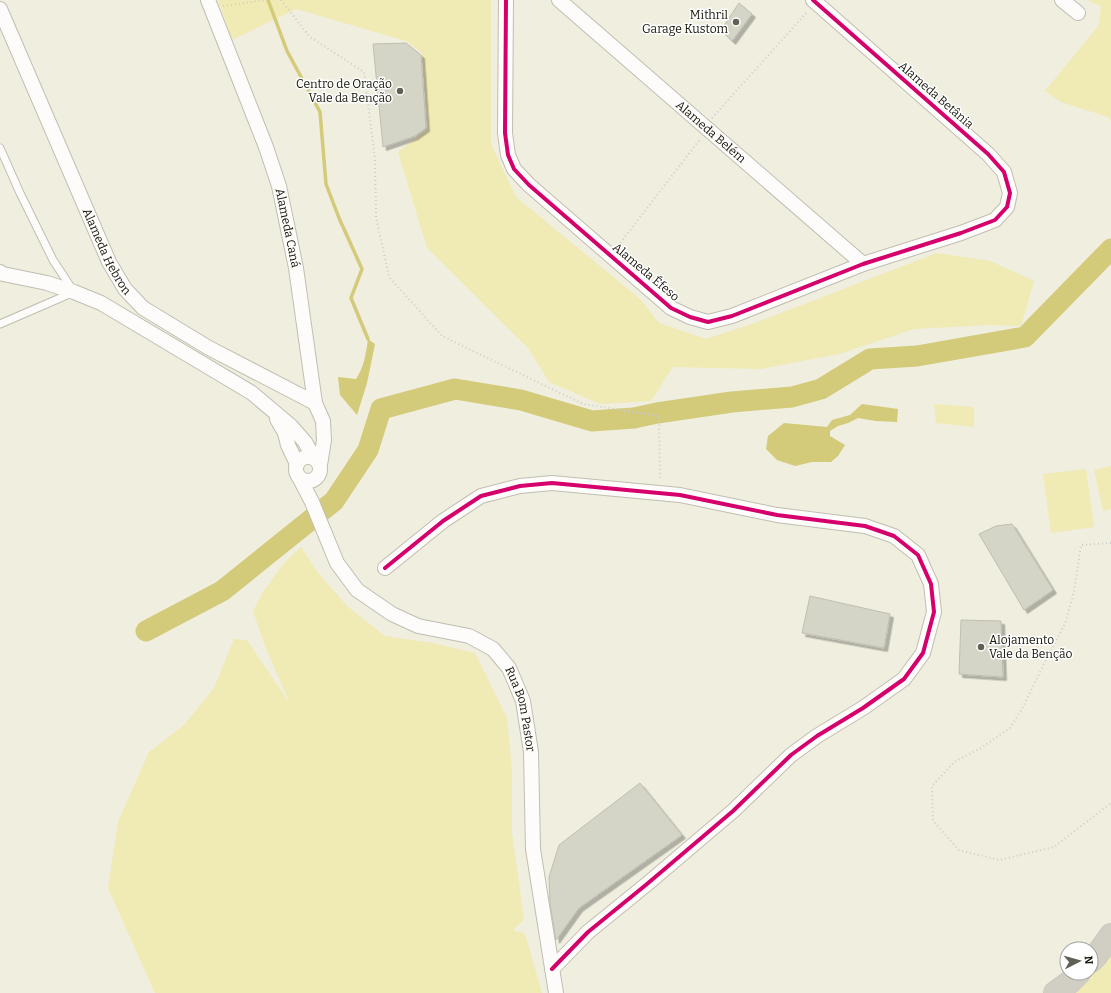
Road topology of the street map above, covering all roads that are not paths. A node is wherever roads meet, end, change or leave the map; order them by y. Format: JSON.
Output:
{"nodes":[{"id":1,"x":506,"y":0,"type":"edge"},
{"id":2,"x":558,"y":0,"type":"edge"},
{"id":3,"x":1062,"y":0,"type":"edge"},
{"id":4,"x":814,"y":1,"type":"edge"},
{"id":5,"x":210,"y":4,"type":"edge"},
{"id":6,"x":0,"y":9,"type":"edge"},
{"id":7,"x":1078,"y":13,"type":"dead end"},
{"id":8,"x":0,"y":148,"type":"edge"},
{"id":9,"x":995,"y":220,"type":"joint"},
{"id":10,"x":864,"y":264,"type":"junction"},
{"id":11,"x":0,"y":272,"type":"edge"},
{"id":12,"x":74,"y":292,"type":"junction"},
{"id":13,"x":0,"y":324,"type":"edge"},
{"id":14,"x":315,"y":403,"type":"junction"},
{"id":15,"x":274,"y":411,"type":"junction"},
{"id":16,"x":318,"y":466,"type":"junction"},
{"id":17,"x":298,"y":470,"type":"junction"},
{"id":18,"x":314,"y":506,"type":"junction"},
{"id":19,"x":385,"y":568,"type":"dead end"},
{"id":20,"x":1111,"y":935,"type":"edge"},
{"id":21,"x":1099,"y":952,"type":"edge"},
{"id":22,"x":552,"y":969,"type":"junction"},
{"id":23,"x":1071,"y":981,"type":"edge"},
{"id":24,"x":556,"y":993,"type":"edge"},
{"id":25,"x":1055,"y":993,"type":"edge"}],
"edges":[{"from":1,"to":10,"type":"street","name":"Alameda Éfeso"},
{"from":2,"to":10,"type":"street","name":"Alameda Belém"},
{"from":3,"to":7,"type":"street"},
{"from":4,"to":9,"type":"street","name":"Alameda Betânia"},
{"from":5,"to":14,"type":"street","name":"Alameda Caná"},
{"from":6,"to":14,"type":"street","name":"Alameda Hebron"},
{"from":8,"to":12,"type":"lane"},
{"from":9,"to":10,"type":"street","name":"Alameda Éfeso"},
{"from":11,"to":12,"type":"street"},
{"from":12,"to":13,"type":"lane"},
{"from":12,"to":15,"type":"street"},
{"from":14,"to":16,"type":"street","name":"Alameda Caná"},
{"from":15,"to":16,"type":"street"},
{"from":15,"to":17,"type":"street"},
{"from":16,"to":17,"type":"street"},
{"from":16,"to":17,"type":"street"},
{"from":16,"to":18,"type":"street"},
{"from":17,"to":18,"type":"street"},
{"from":18,"to":22,"type":"street","name":"Rua Bom Pastor"},
{"from":19,"to":22,"type":"street"},
{"from":20,"to":21,"type":"highway"},
{"from":22,"to":24,"type":"street","name":"Rua Bom Pastor"},
{"from":23,"to":25,"type":"highway"}]}
